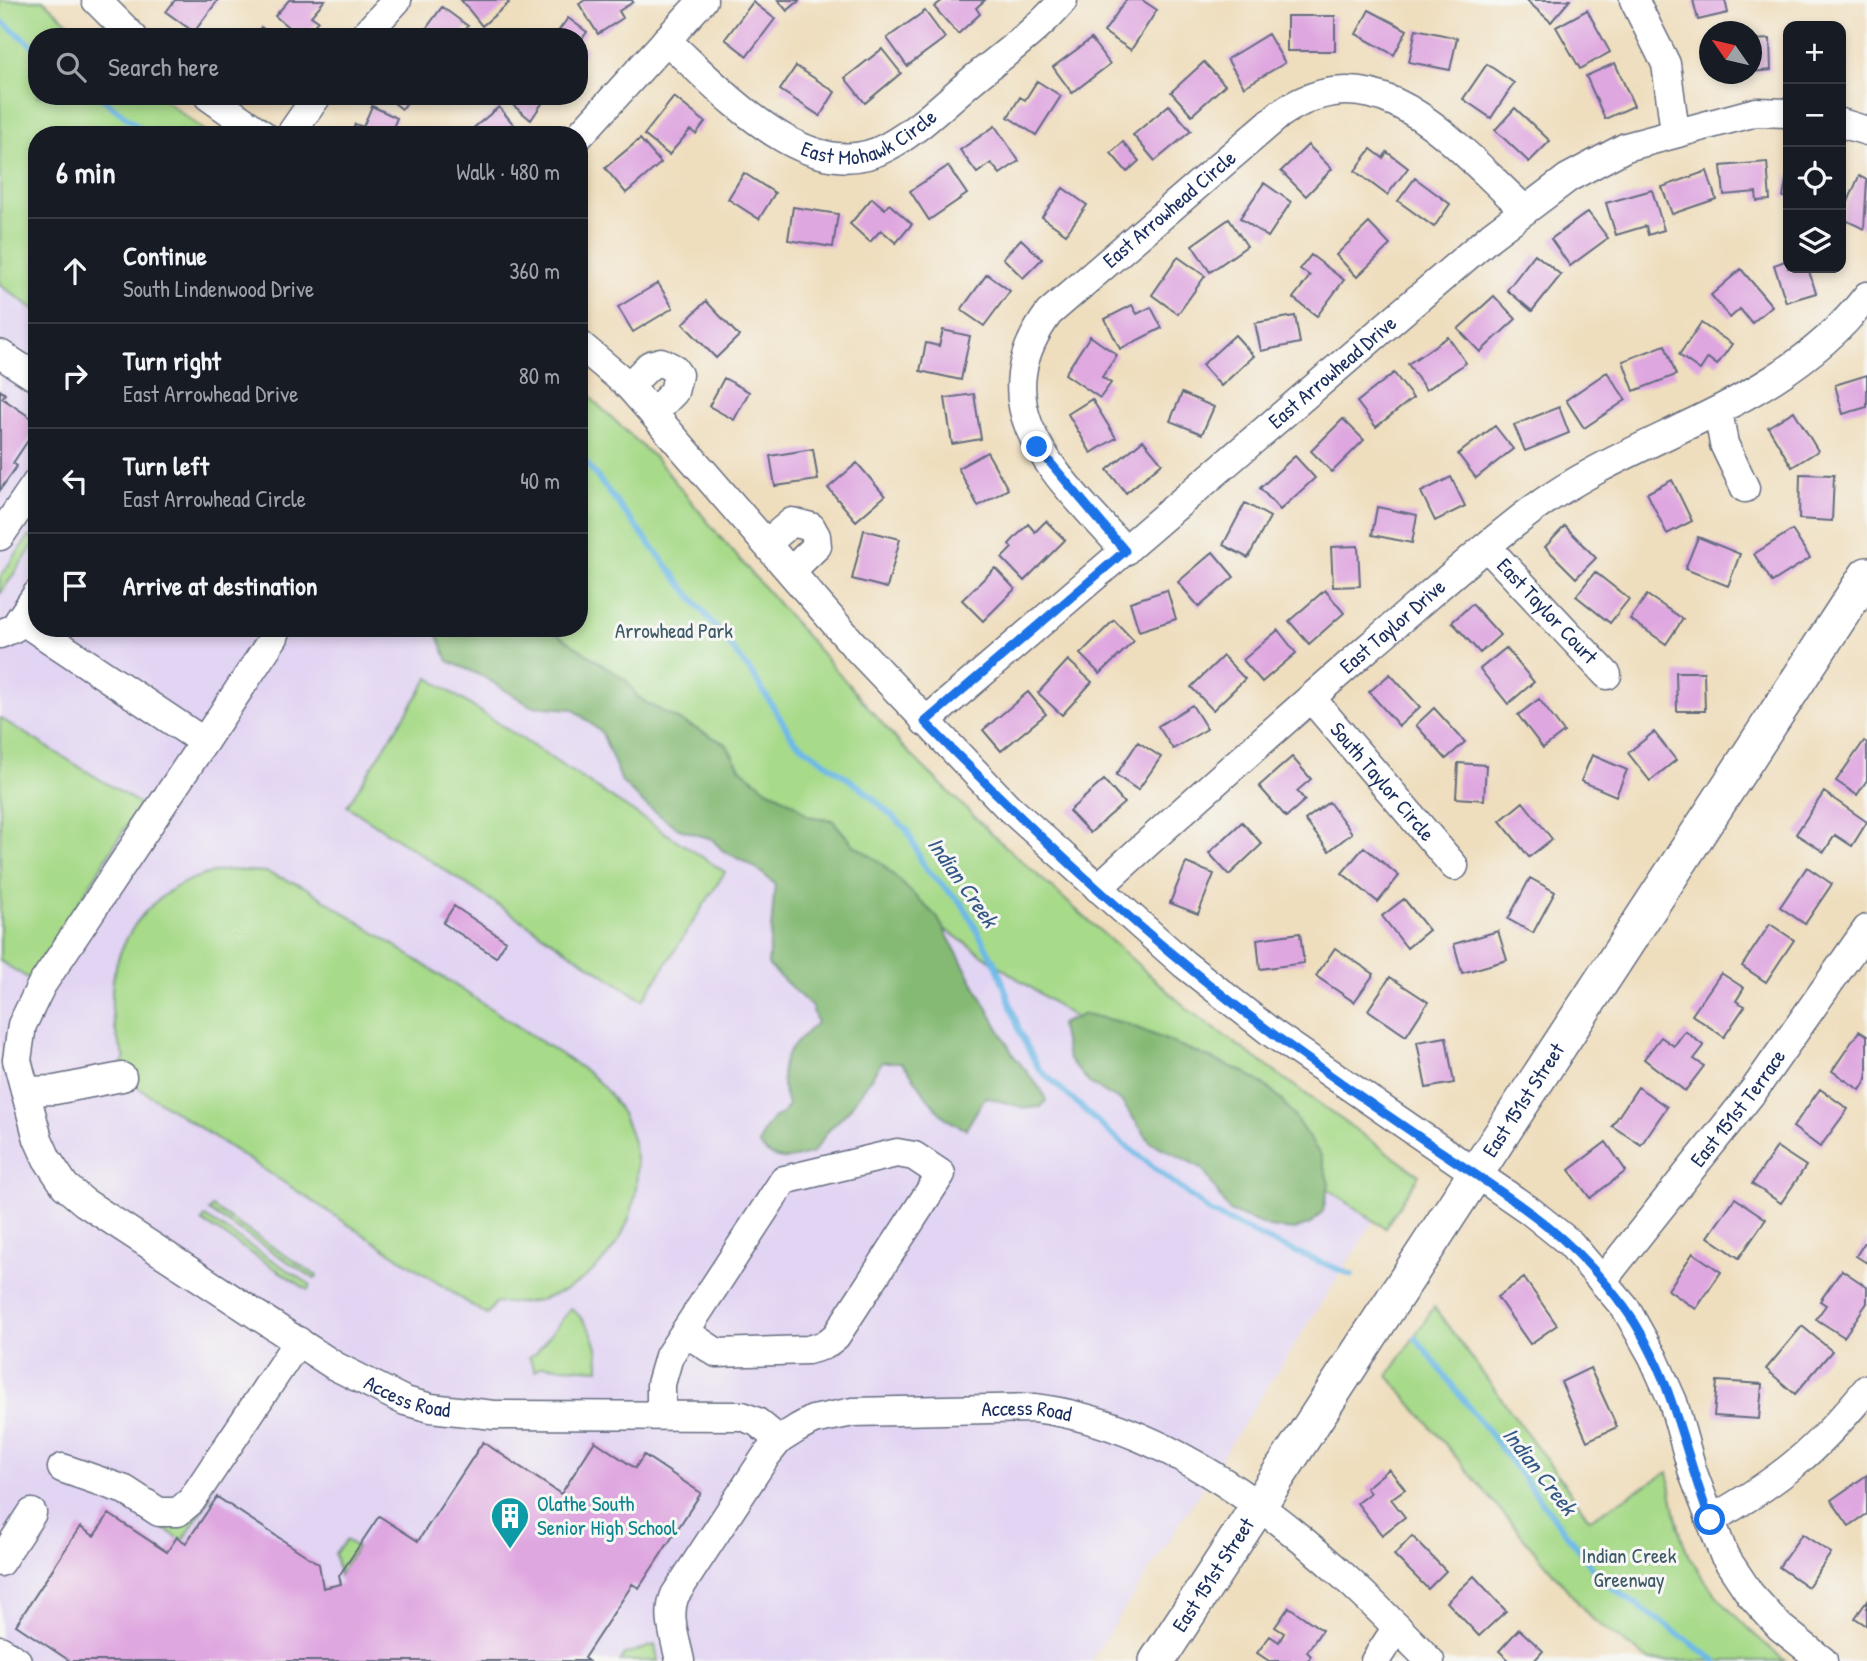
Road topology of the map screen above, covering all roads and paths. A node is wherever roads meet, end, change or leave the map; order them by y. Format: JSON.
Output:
{"nodes":[{"id":1,"x":397,"y":0,"type":"edge"},
{"id":2,"x":703,"y":0,"type":"edge"},
{"id":3,"x":1063,"y":0,"type":"edge"},
{"id":4,"x":1634,"y":0,"type":"edge"},
{"id":5,"x":105,"y":3,"type":"edge"},
{"id":6,"x":126,"y":28,"type":"edge"},
{"id":7,"x":371,"y":28,"type":"edge"},
{"id":8,"x":666,"y":40,"type":"junction"},
{"id":9,"x":221,"y":105,"type":"edge"},
{"id":10,"x":311,"y":105,"type":"edge"},
{"id":11,"x":1783,"y":113,"type":"edge"},
{"id":12,"x":1846,"y":124,"type":"edge"},
{"id":13,"x":250,"y":126,"type":"edge"},
{"id":14,"x":296,"y":126,"type":"edge"},
{"id":15,"x":588,"y":126,"type":"edge"},
{"id":16,"x":1867,"y":131,"type":"edge"},
{"id":17,"x":1675,"y":132,"type":"junction"},
{"id":18,"x":1524,"y":210,"type":"junction"},
{"id":19,"x":1867,"y":296,"type":"edge"},
{"id":20,"x":588,"y":352,"type":"edge"},
{"id":21,"x":0,"y":354,"type":"edge"},
{"id":22,"x":28,"y":372,"type":"edge"},
{"id":23,"x":629,"y":386,"type":"junction"},
{"id":24,"x":1718,"y":411,"type":"junction"},
{"id":25,"x":653,"y":413,"type":"junction"},
{"id":26,"x":1745,"y":488,"type":"dead end"},
{"id":27,"x":28,"y":495,"type":"edge"},
{"id":28,"x":0,"y":536,"type":"edge"},
{"id":29,"x":767,"y":543,"type":"junction"},
{"id":30,"x":1487,"y":547,"type":"junction"},
{"id":31,"x":1125,"y":551,"type":"junction"},
{"id":32,"x":791,"y":571,"type":"junction"},
{"id":33,"x":1867,"y":575,"type":"edge"},
{"id":34,"x":28,"y":605,"type":"edge"},
{"id":35,"x":10,"y":627,"type":"edge"},
{"id":36,"x":271,"y":637,"type":"edge"},
{"id":37,"x":1607,"y":675,"type":"dead end"},
{"id":38,"x":1311,"y":698,"type":"junction"},
{"id":39,"x":925,"y":722,"type":"junction"},
{"id":40,"x":204,"y":742,"type":"junction"},
{"id":41,"x":1454,"y":866,"type":"dead end"},
{"id":42,"x":1098,"y":888,"type":"junction"},
{"id":43,"x":1867,"y":929,"type":"edge"},
{"id":44,"x":122,"y":1077,"type":"dead end"},
{"id":45,"x":24,"y":1091,"type":"junction"},
{"id":46,"x":1476,"y":1174,"type":"junction"},
{"id":47,"x":1602,"y":1281,"type":"junction"},
{"id":48,"x":685,"y":1332,"type":"junction"},
{"id":49,"x":298,"y":1341,"type":"junction"},
{"id":50,"x":1867,"y":1388,"type":"edge"},
{"id":51,"x":661,"y":1415,"type":"junction"},
{"id":52,"x":779,"y":1440,"type":"junction"},
{"id":53,"x":62,"y":1468,"type":"dead end"},
{"id":54,"x":1257,"y":1507,"type":"junction"},
{"id":55,"x":32,"y":1513,"type":"dead end"},
{"id":56,"x":1710,"y":1520,"type":"junction"},
{"id":57,"x":0,"y":1562,"type":"edge"},
{"id":58,"x":1397,"y":1627,"type":"junction"},
{"id":59,"x":0,"y":1650,"type":"edge"},
{"id":60,"x":17,"y":1661,"type":"edge"},
{"id":61,"x":680,"y":1661,"type":"edge"},
{"id":62,"x":1157,"y":1661,"type":"edge"},
{"id":63,"x":1375,"y":1661,"type":"edge"},
{"id":64,"x":1430,"y":1661,"type":"edge"},
{"id":65,"x":1824,"y":1661,"type":"edge"}],
"edges":[{"from":1,"to":7,"type":"street"},
{"from":2,"to":8,"type":"street"},
{"from":3,"to":8,"type":"street","name":"East Mohawk Circle"},
{"from":4,"to":17,"type":"street"},
{"from":5,"to":6,"type":"street"},
{"from":8,"to":15,"type":"street"},
{"from":9,"to":13,"type":"street"},
{"from":10,"to":14,"type":"street"},
{"from":11,"to":17,"type":"street","name":"East Arrowhead Drive"},
{"from":12,"to":16,"type":"street"},
{"from":17,"to":18,"type":"street","name":"East Arrowhead Drive"},
{"from":18,"to":31,"type":"street","name":"East Arrowhead Drive"},
{"from":18,"to":31,"type":"street","name":"East Arrowhead Circle"},
{"from":19,"to":24,"type":"street","name":"East Taylor Drive"},
{"from":20,"to":23,"type":"street"},
{"from":21,"to":22,"type":"street"},
{"from":23,"to":25,"type":"street"},
{"from":23,"to":25,"type":"street"},
{"from":24,"to":26,"type":"street"},
{"from":24,"to":30,"type":"street","name":"East Taylor Drive"},
{"from":25,"to":29,"type":"street"},
{"from":27,"to":28,"type":"street"},
{"from":29,"to":32,"type":"street"},
{"from":29,"to":32,"type":"street"},
{"from":30,"to":37,"type":"street","name":"East Taylor Court"},
{"from":30,"to":38,"type":"street","name":"East Taylor Drive"},
{"from":31,"to":39,"type":"street","name":"East Arrowhead Drive"},
{"from":32,"to":39,"type":"street"},
{"from":33,"to":46,"type":"main road","name":"East 151st Street"},
{"from":34,"to":35,"type":"street"},
{"from":35,"to":40,"type":"street"},
{"from":36,"to":40,"type":"street","name":"Access Road"},
{"from":38,"to":41,"type":"street","name":"South Taylor Circle"},
{"from":38,"to":42,"type":"street","name":"East Taylor Drive"},
{"from":39,"to":42,"type":"street"},
{"from":40,"to":45,"type":"street","name":"Access Road"},
{"from":42,"to":46,"type":"street"},
{"from":43,"to":47,"type":"street","name":"East 151st Terrace"},
{"from":44,"to":45,"type":"street"},
{"from":45,"to":49,"type":"street","name":"Access Road"},
{"from":46,"to":47,"type":"street"},
{"from":46,"to":54,"type":"main road","name":"East 151st Street"},
{"from":47,"to":56,"type":"street"},
{"from":48,"to":48,"type":"street"},
{"from":48,"to":51,"type":"street"},
{"from":49,"to":51,"type":"street","name":"Access Road"},
{"from":49,"to":53,"type":"street"},
{"from":50,"to":56,"type":"street"},
{"from":51,"to":52,"type":"street","name":"Access Road"},
{"from":52,"to":54,"type":"street","name":"Access Road"},
{"from":52,"to":61,"type":"street","name":"Access Road"},
{"from":54,"to":58,"type":"street","name":"Access Road"},
{"from":54,"to":62,"type":"main road","name":"East 151st Street"},
{"from":55,"to":57,"type":"street"},
{"from":56,"to":65,"type":"street"},
{"from":58,"to":63,"type":"street"},
{"from":58,"to":64,"type":"street","name":"Access Road"},
{"from":59,"to":60,"type":"street"}]}
